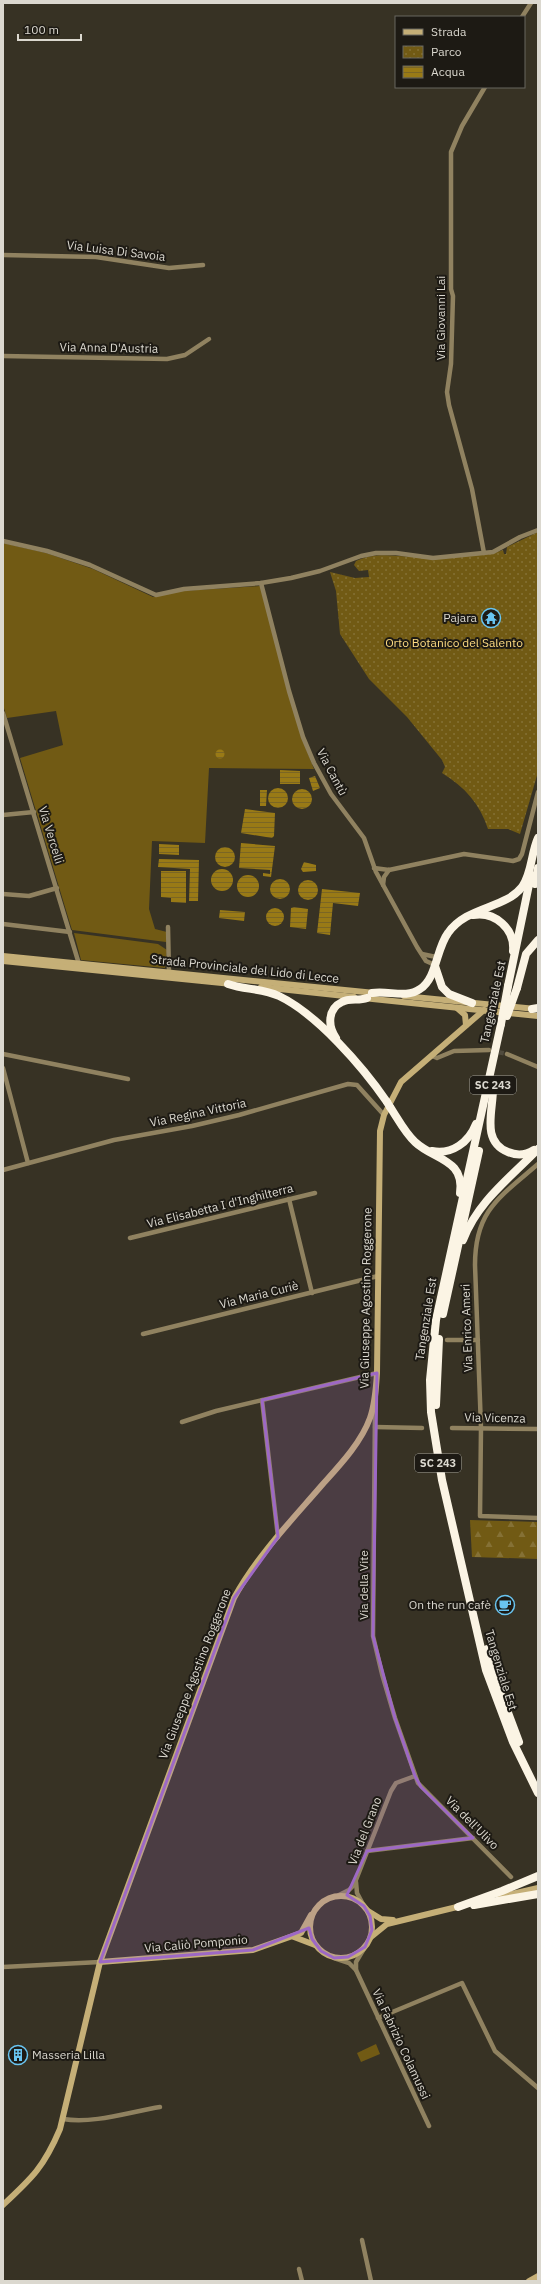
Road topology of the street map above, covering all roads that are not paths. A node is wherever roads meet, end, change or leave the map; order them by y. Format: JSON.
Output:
{"nodes":[{"id":1,"x":530,"y":3,"type":"edge"},
{"id":2,"x":523,"y":16,"type":"edge"},
{"id":3,"x":484,"y":88,"type":"edge"},
{"id":4,"x":3,"y":255,"type":"edge"},
{"id":5,"x":203,"y":265,"type":"dead end"},
{"id":6,"x":209,"y":339,"type":"dead end"},
{"id":7,"x":3,"y":356,"type":"edge"},
{"id":8,"x":538,"y":530,"type":"edge"},
{"id":9,"x":3,"y":541,"type":"edge"},
{"id":10,"x":484,"y":553,"type":"junction"},
{"id":11,"x":261,"y":583,"type":"junction"},
{"id":12,"x":3,"y":713,"type":"edge"},
{"id":13,"x":538,"y":792,"type":"edge"},
{"id":14,"x":34,"y":812,"type":"junction"},
{"id":15,"x":3,"y":816,"type":"edge"},
{"id":16,"x":538,"y":838,"type":"edge"},
{"id":17,"x":538,"y":843,"type":"edge"},
{"id":18,"x":374,"y":868,"type":"junction"},
{"id":19,"x":538,"y":868,"type":"edge"},
{"id":20,"x":389,"y":870,"type":"junction"},
{"id":21,"x":383,"y":885,"type":"junction"},
{"id":22,"x":57,"y":888,"type":"junction"},
{"id":23,"x":3,"y":894,"type":"edge"},
{"id":24,"x":458,"y":922,"type":"junction"},
{"id":25,"x":3,"y":924,"type":"edge"},
{"id":26,"x":168,"y":927,"type":"dead end"},
{"id":27,"x":70,"y":932,"type":"junction"},
{"id":28,"x":538,"y":940,"type":"edge"},
{"id":29,"x":422,"y":954,"type":"junction"},
{"id":30,"x":3,"y":956,"type":"edge"},
{"id":31,"x":3,"y":961,"type":"edge"},
{"id":32,"x":435,"y":961,"type":"junction"},
{"id":33,"x":79,"y":964,"type":"junction"},
{"id":34,"x":169,"y":972,"type":"junction"},
{"id":35,"x":228,"y":984,"type":"junction"},
{"id":36,"x":511,"y":987,"type":"junction"},
{"id":37,"x":370,"y":996,"type":"junction"},
{"id":38,"x":472,"y":1003,"type":"junction"},
{"id":39,"x":456,"y":1007,"type":"junction"},
{"id":40,"x":485,"y":1007,"type":"junction"},
{"id":41,"x":536,"y":1009,"type":"edge"},
{"id":42,"x":538,"y":1016,"type":"edge"},
{"id":43,"x":466,"y":1025,"type":"junction"},
{"id":44,"x":342,"y":1047,"type":"junction"},
{"id":45,"x":489,"y":1050,"type":"tunnel mouth"},
{"id":46,"x":3,"y":1054,"type":"edge"},
{"id":47,"x":507,"y":1054,"type":"tunnel mouth"},
{"id":48,"x":432,"y":1056,"type":"junction"},
{"id":49,"x":538,"y":1067,"type":"edge"},
{"id":50,"x":3,"y":1068,"type":"edge"},
{"id":51,"x":128,"y":1079,"type":"dead end"},
{"id":52,"x":490,"y":1086,"type":"junction"},
{"id":53,"x":384,"y":1115,"type":"junction"},
{"id":54,"x":421,"y":1147,"type":"junction"},
{"id":55,"x":538,"y":1148,"type":"edge"},
{"id":56,"x":28,"y":1163,"type":"junction"},
{"id":57,"x":538,"y":1164,"type":"edge"},
{"id":58,"x":3,"y":1170,"type":"edge"},
{"id":59,"x":315,"y":1193,"type":"dead end"},
{"id":60,"x":289,"y":1199,"type":"junction"},
{"id":61,"x":457,"y":1225,"type":"junction"},
{"id":62,"x":130,"y":1238,"type":"dead end"},
{"id":63,"x":452,"y":1274,"type":"junction"},
{"id":64,"x":378,"y":1276,"type":"junction"},
{"id":65,"x":312,"y":1292,"type":"junction"},
{"id":66,"x":143,"y":1334,"type":"dead end"},
{"id":67,"x":447,"y":1340,"type":"dead end"},
{"id":68,"x":478,"y":1340,"type":"junction"},
{"id":69,"x":377,"y":1373,"type":"junction"},
{"id":70,"x":375,"y":1398,"type":"junction"},
{"id":71,"x":262,"y":1400,"type":"junction"},
{"id":72,"x":182,"y":1422,"type":"dead end"},
{"id":73,"x":375,"y":1427,"type":"junction"},
{"id":74,"x":422,"y":1428,"type":"dead end"},
{"id":75,"x":452,"y":1428,"type":"dead end"},
{"id":76,"x":481,"y":1428,"type":"junction"},
{"id":77,"x":538,"y":1429,"type":"edge"},
{"id":78,"x":538,"y":1518,"type":"edge"},
{"id":79,"x":278,"y":1537,"type":"junction"},
{"id":80,"x":415,"y":1776,"type":"junction"},
{"id":81,"x":534,"y":1781,"type":"edge"},
{"id":82,"x":418,"y":1783,"type":"joint"},
{"id":83,"x":538,"y":1793,"type":"edge"},
{"id":84,"x":538,"y":1798,"type":"edge"},
{"id":85,"x":473,"y":1838,"type":"junction"},
{"id":86,"x":367,"y":1851,"type":"junction"},
{"id":87,"x":538,"y":1876,"type":"edge"},
{"id":88,"x":510,"y":1877,"type":"dead end"},
{"id":89,"x":357,"y":1878,"type":"junction"},
{"id":90,"x":538,"y":1888,"type":"edge"},
{"id":91,"x":538,"y":1894,"type":"edge"},
{"id":92,"x":339,"y":1895,"type":"junction"},
{"id":93,"x":461,"y":1906,"type":"junction"},
{"id":94,"x":366,"y":1909,"type":"junction"},
{"id":95,"x":311,"y":1915,"type":"junction"},
{"id":96,"x":402,"y":1920,"type":"junction"},
{"id":97,"x":292,"y":1937,"type":"junction"},
{"id":98,"x":370,"y":1938,"type":"junction"},
{"id":99,"x":315,"y":1945,"type":"junction"},
{"id":100,"x":364,"y":1947,"type":"junction"},
{"id":101,"x":334,"y":1958,"type":"junction"},
{"id":102,"x":100,"y":1962,"type":"junction"},
{"id":103,"x":3,"y":1967,"type":"edge"},
{"id":104,"x":356,"y":1970,"type":"junction"},
{"id":105,"x":378,"y":2018,"type":"junction"},
{"id":106,"x":538,"y":2088,"type":"edge"},
{"id":107,"x":160,"y":2107,"type":"dead end"},
{"id":108,"x":63,"y":2119,"type":"junction"},
{"id":109,"x":429,"y":2126,"type":"dead end"},
{"id":110,"x":3,"y":2205,"type":"edge"},
{"id":111,"x":362,"y":2240,"type":"dead end"},
{"id":112,"x":299,"y":2269,"type":"dead end"},
{"id":113,"x":538,"y":2276,"type":"edge"},
{"id":114,"x":302,"y":2281,"type":"edge"},
{"id":115,"x":371,"y":2281,"type":"edge"},
{"id":116,"x":529,"y":2281,"type":"edge"}],
"edges":[{"from":1,"to":2,"type":"street"},
{"from":3,"to":10,"type":"street","name":"Via Giovanni Lai"},
{"from":4,"to":5,"type":"street","name":"Via Luisa Di Savoia"},
{"from":6,"to":7,"type":"street","name":"Via Anna D'Austria"},
{"from":8,"to":10,"type":"street"},
{"from":9,"to":11,"type":"street"},
{"from":10,"to":11,"type":"street"},
{"from":11,"to":18,"type":"street","name":"Via Cantù"},
{"from":12,"to":14,"type":"street","name":"Via Vercelli"},
{"from":13,"to":20,"type":"street"},
{"from":14,"to":15,"type":"street"},
{"from":14,"to":22,"type":"street","name":"Via Vercelli"},
{"from":16,"to":24,"type":"highway"},
{"from":17,"to":36,"type":"highway","name":"Tangenziale Est"},
{"from":18,"to":20,"type":"street"},
{"from":18,"to":21,"type":"street","name":"Via Cantù"},
{"from":19,"to":36,"type":"highway","name":"Tangenziale Est"},
{"from":20,"to":21,"type":"street"},
{"from":21,"to":29,"type":"street","name":"Via Cantù"},
{"from":22,"to":23,"type":"street"},
{"from":22,"to":27,"type":"street","name":"Via Vercelli"},
{"from":24,"to":32,"type":"highway"},
{"from":24,"to":36,"type":"highway"},
{"from":25,"to":27,"type":"street"},
{"from":26,"to":34,"type":"street"},
{"from":27,"to":33,"type":"street","name":"Via Vercelli"},
{"from":28,"to":36,"type":"highway"},
{"from":29,"to":32,"type":"street"},
{"from":29,"to":32,"type":"street","name":"Via Cantù"},
{"from":30,"to":33,"type":"street","name":"Strada Provinciale del Lido di Lecce"},
{"from":31,"to":35,"type":"street","name":"Strada Provinciale del Lido di Lecce"},
{"from":32,"to":37,"type":"highway"},
{"from":32,"to":38,"type":"highway"},
{"from":33,"to":34,"type":"street","name":"Strada Provinciale del Lido di Lecce"},
{"from":34,"to":37,"type":"street","name":"Strada Provinciale del Lido di Lecce"},
{"from":35,"to":37,"type":"street","name":"Strada Provinciale del Lido di Lecce"},
{"from":35,"to":44,"type":"highway"},
{"from":36,"to":52,"type":"highway","name":"Tangenziale Est","number":"SC 243","bridge":true},
{"from":37,"to":38,"type":"street","name":"Strada Provinciale del Lido di Lecce"},
{"from":37,"to":39,"type":"street","name":"Strada Provinciale del Lido di Lecce"},
{"from":37,"to":44,"type":"highway"},
{"from":38,"to":40,"type":"street","name":"Strada Provinciale del Lido di Lecce"},
{"from":39,"to":40,"type":"street","name":"Strada Provinciale del Lido di Lecce"},
{"from":39,"to":43,"type":"street"},
{"from":40,"to":41,"type":"street"},
{"from":40,"to":42,"type":"street"},
{"from":40,"to":43,"type":"street","name":"Via Giuseppe Agostino Roggerone"},
{"from":43,"to":48,"type":"street","name":"Via Giuseppe Agostino Roggerone"},
{"from":44,"to":54,"type":"highway"},
{"from":45,"to":48,"type":"street"},
{"from":46,"to":51,"type":"street"},
{"from":47,"to":49,"type":"street"},
{"from":48,"to":53,"type":"street","name":"Via Giuseppe Agostino Roggerone"},
{"from":50,"to":56,"type":"street"},
{"from":52,"to":54,"type":"highway"},
{"from":52,"to":55,"type":"highway"},
{"from":52,"to":61,"type":"highway","name":"Tangenziale Est","number":"SC 243"},
{"from":52,"to":63,"type":"highway","name":"Tangenziale Est","number":"SC 243"},
{"from":53,"to":56,"type":"street","name":"Via Regina Vittoria"},
{"from":53,"to":64,"type":"street","name":"Via Giuseppe Agostino Roggerone"},
{"from":54,"to":61,"type":"highway"},
{"from":55,"to":63,"type":"highway"},
{"from":56,"to":58,"type":"street","name":"Via Regina Vittoria"},
{"from":57,"to":68,"type":"street","name":"Via Enrico Ameri"},
{"from":59,"to":60,"type":"street","name":"Via Elisabetta I d'Inghilterra"},
{"from":60,"to":62,"type":"street","name":"Via Elisabetta I d'Inghilterra"},
{"from":60,"to":65,"type":"street"},
{"from":61,"to":81,"type":"highway","name":"Tangenziale Est","number":"SC 243"},
{"from":63,"to":81,"type":"highway","name":"Tangenziale Est","number":"SC 243"},
{"from":64,"to":65,"type":"street","name":"Via Maria Curiè"},
{"from":64,"to":69,"type":"street","name":"Via Giuseppe Agostino Roggerone"},
{"from":65,"to":66,"type":"street","name":"Via Maria Curiè"},
{"from":67,"to":68,"type":"street"},
{"from":68,"to":76,"type":"street","name":"Via Enrico Ameri"},
{"from":69,"to":70,"type":"street","name":"Via Giuseppe Agostino Roggerone"},
{"from":69,"to":71,"type":"street"},
{"from":70,"to":73,"type":"street","name":"Via della Vite"},
{"from":70,"to":79,"type":"street","name":"Via Giuseppe Agostino Roggerone"},
{"from":71,"to":72,"type":"street"},
{"from":71,"to":79,"type":"street"},
{"from":73,"to":74,"type":"street"},
{"from":73,"to":80,"type":"street","name":"Via della Vite"},
{"from":75,"to":76,"type":"street","name":"Via Vicenza"},
{"from":76,"to":77,"type":"street","name":"Via Vicenza"},
{"from":76,"to":78,"type":"street","name":"Via Enrico Ameri"},
{"from":79,"to":102,"type":"street","name":"Via Giuseppe Agostino Roggerone"},
{"from":80,"to":82,"type":"street","name":"Via della Vite"},
{"from":80,"to":86,"type":"street","name":"Via del Grano"},
{"from":81,"to":83,"type":"highway","name":"Tangenziale Est","number":"SC 243"},
{"from":81,"to":84,"type":"highway"},
{"from":82,"to":85,"type":"street","name":"Via dell'Ulivo"},
{"from":85,"to":86,"type":"street"},
{"from":85,"to":88,"type":"street","name":"Via dell'Ulivo"},
{"from":86,"to":89,"type":"street","name":"Via del Grano"},
{"from":87,"to":93,"type":"highway"},
{"from":89,"to":92,"type":"street"},
{"from":89,"to":94,"type":"street"},
{"from":90,"to":93,"type":"street"},
{"from":91,"to":93,"type":"highway"},
{"from":92,"to":94,"type":"street"},
{"from":92,"to":95,"type":"street","name":"Via Caliò Pomponio"},
{"from":93,"to":96,"type":"street"},
{"from":94,"to":96,"type":"street"},
{"from":94,"to":98,"type":"street"},
{"from":95,"to":97,"type":"street","name":"Via Caliò Pomponio"},
{"from":95,"to":99,"type":"street"},
{"from":96,"to":98,"type":"street"},
{"from":97,"to":99,"type":"street"},
{"from":97,"to":102,"type":"street","name":"Via Caliò Pomponio"},
{"from":98,"to":100,"type":"street"},
{"from":99,"to":101,"type":"street"},
{"from":100,"to":101,"type":"street"},
{"from":100,"to":104,"type":"street"},
{"from":101,"to":104,"type":"street"},
{"from":102,"to":103,"type":"street"},
{"from":102,"to":108,"type":"street","name":"Via Giuseppe Agostino Roggerone"},
{"from":104,"to":105,"type":"street","name":"Via Fabrizio Colamussi"},
{"from":105,"to":106,"type":"street"},
{"from":105,"to":109,"type":"street","name":"Via Fabrizio Colamussi"},
{"from":107,"to":108,"type":"street"},
{"from":108,"to":110,"type":"street","name":"Via Giuseppe Agostino Roggerone"},
{"from":111,"to":115,"type":"street"},
{"from":112,"to":114,"type":"street"},
{"from":113,"to":116,"type":"street"}]}
